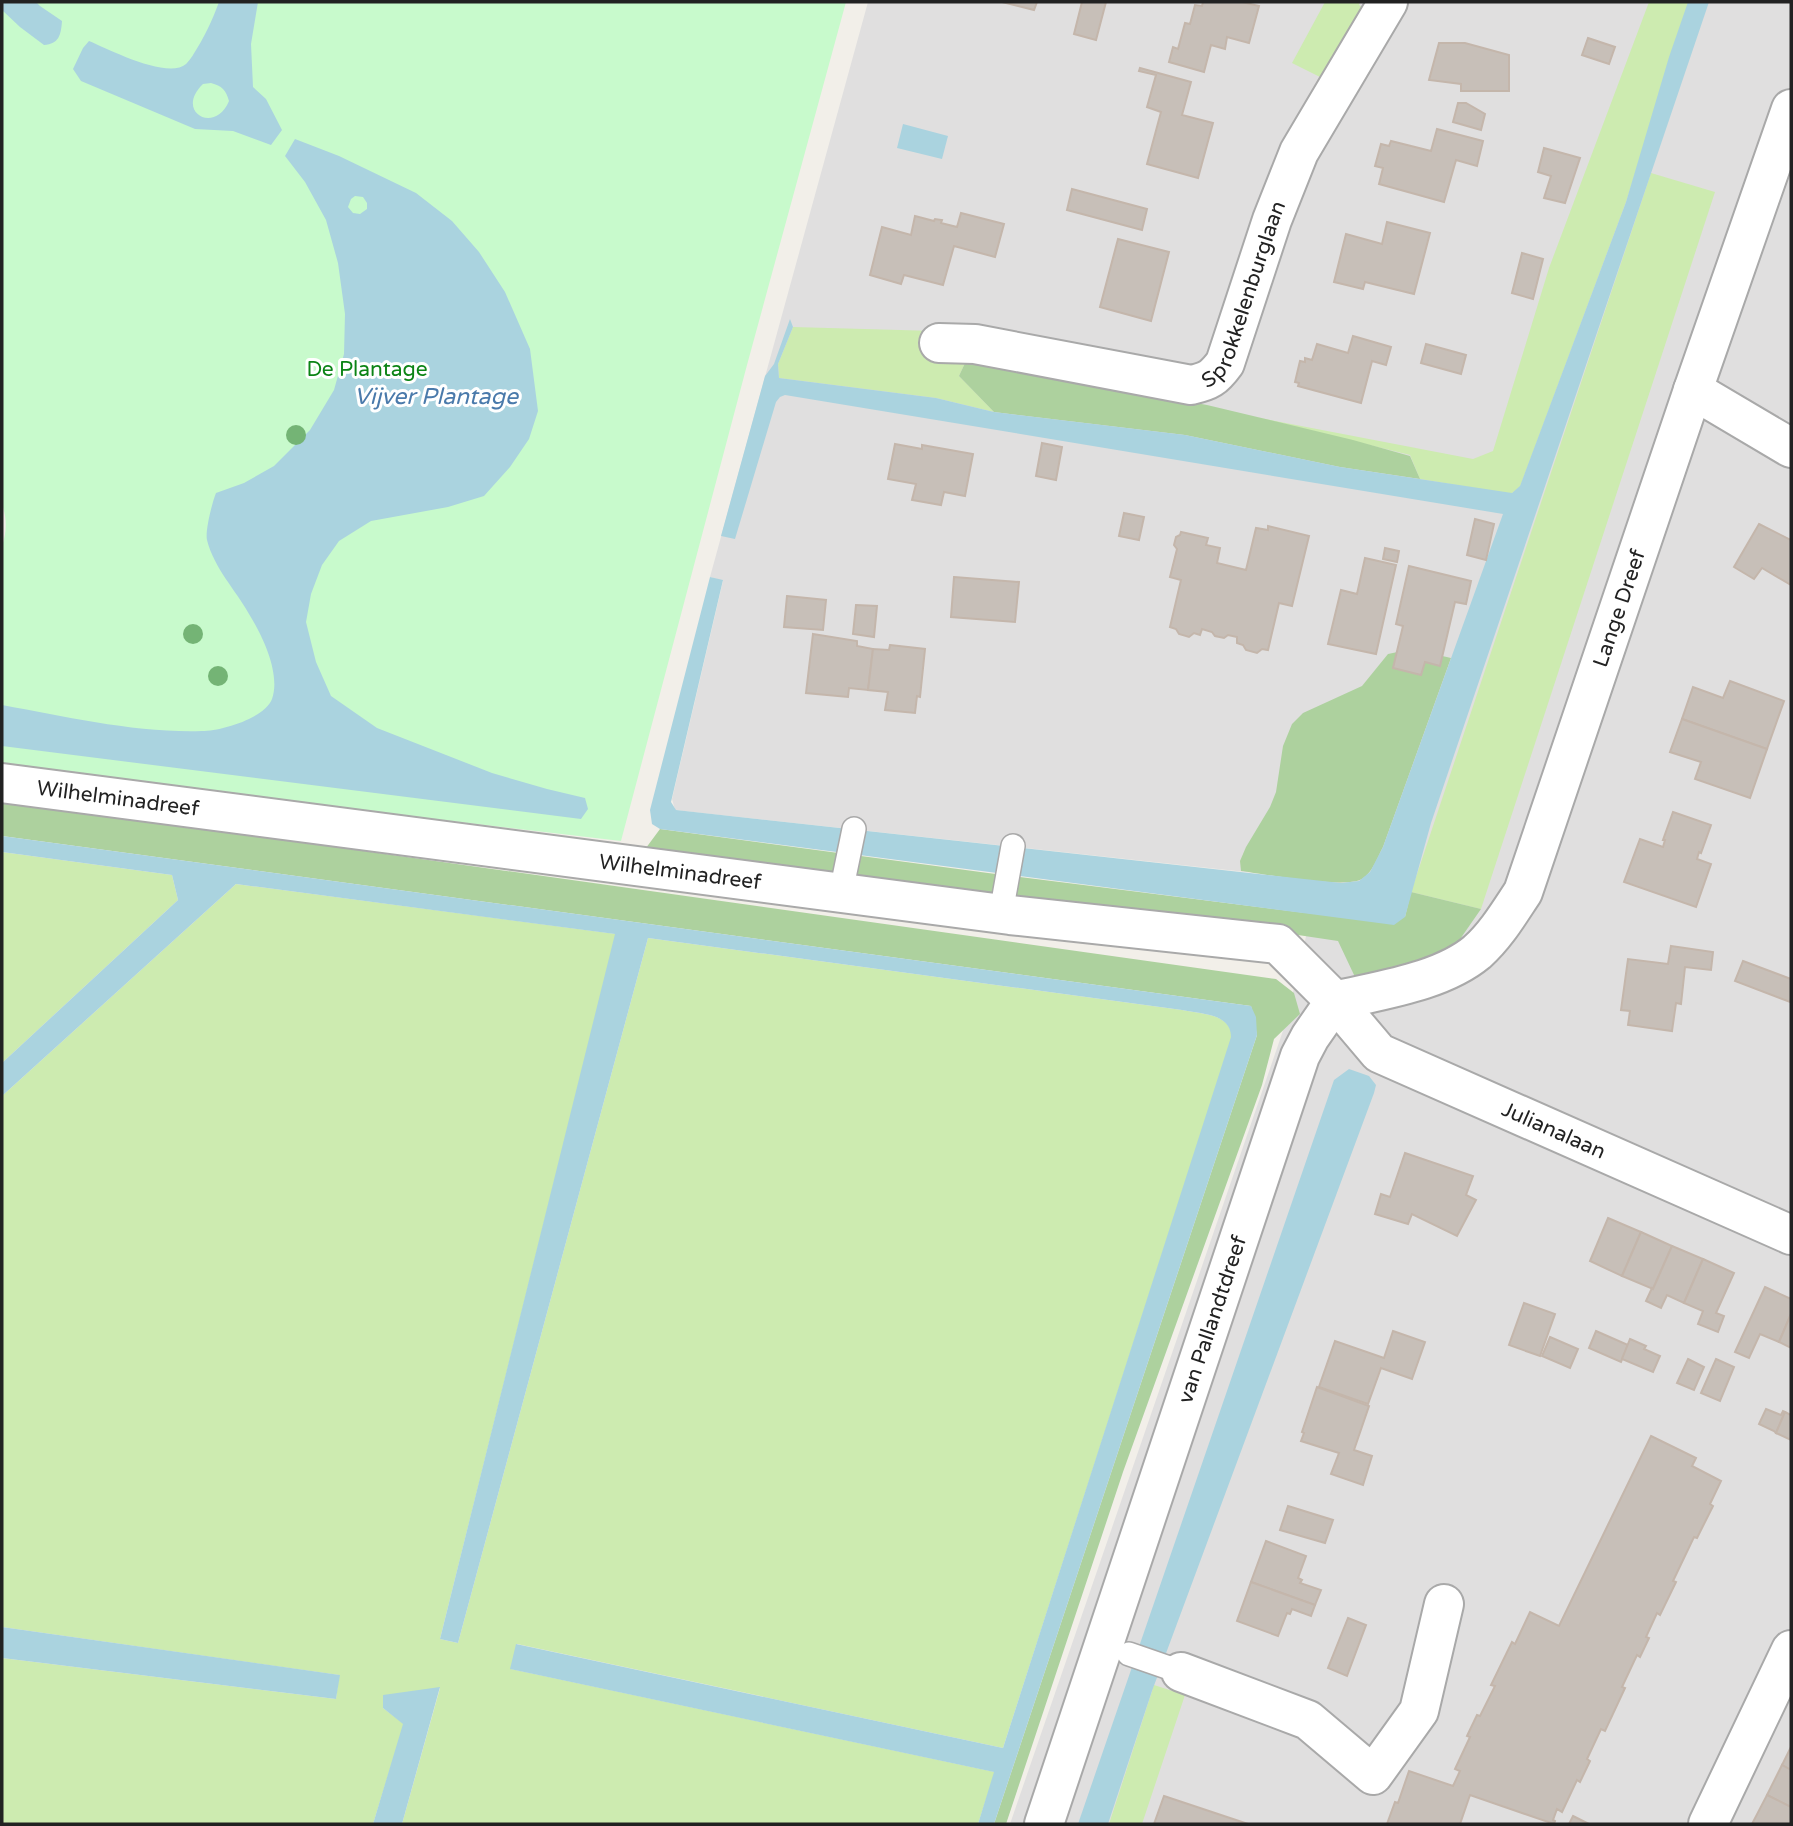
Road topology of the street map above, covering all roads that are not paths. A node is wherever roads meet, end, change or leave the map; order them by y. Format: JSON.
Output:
{"nodes":[{"id":1,"x":1388,"y":2,"type":"edge"},
{"id":2,"x":1791,"y":109,"type":"edge"},
{"id":3,"x":939,"y":343,"type":"dead end"},
{"id":4,"x":1693,"y":390,"type":"junction"},
{"id":5,"x":1791,"y":448,"type":"edge"},
{"id":6,"x":2,"y":783,"type":"edge"},
{"id":7,"x":854,"y":829,"type":"dead end"},
{"id":8,"x":1013,"y":846,"type":"dead end"},
{"id":9,"x":845,"y":876,"type":"junction"},
{"id":10,"x":1004,"y":896,"type":"junction"},
{"id":11,"x":1335,"y":1001,"type":"junction"},
{"id":12,"x":1791,"y":1235,"type":"edge"},
{"id":13,"x":1444,"y":1604,"type":"dead end"},
{"id":14,"x":1117,"y":1649,"type":"junction"},
{"id":15,"x":1791,"y":1650,"type":"edge"},
{"id":16,"x":1181,"y":1672,"type":"joint"},
{"id":17,"x":1044,"y":1824,"type":"edge"},
{"id":18,"x":1708,"y":1824,"type":"edge"}],
"edges":[{"from":1,"to":3,"type":"street","name":"Sprokkelenburglaan"},
{"from":2,"to":4,"type":"street","name":"Lange Dreef"},
{"from":4,"to":5,"type":"street"},
{"from":4,"to":11,"type":"street","name":"Lange Dreef"},
{"from":6,"to":9,"type":"street","name":"Wilhelminadreef"},
{"from":7,"to":9,"type":"lane"},
{"from":8,"to":10,"type":"lane"},
{"from":9,"to":10,"type":"street","name":"Wilhelminadreef"},
{"from":10,"to":11,"type":"street","name":"Wilhelminadreef"},
{"from":11,"to":12,"type":"street","name":"Julianalaan"},
{"from":11,"to":14,"type":"street","name":"van Pallandtdreef"},
{"from":13,"to":16,"type":"street"},
{"from":14,"to":16,"type":"lane"},
{"from":14,"to":17,"type":"street","name":"van Pallandtdreef"},
{"from":15,"to":18,"type":"street"}]}
